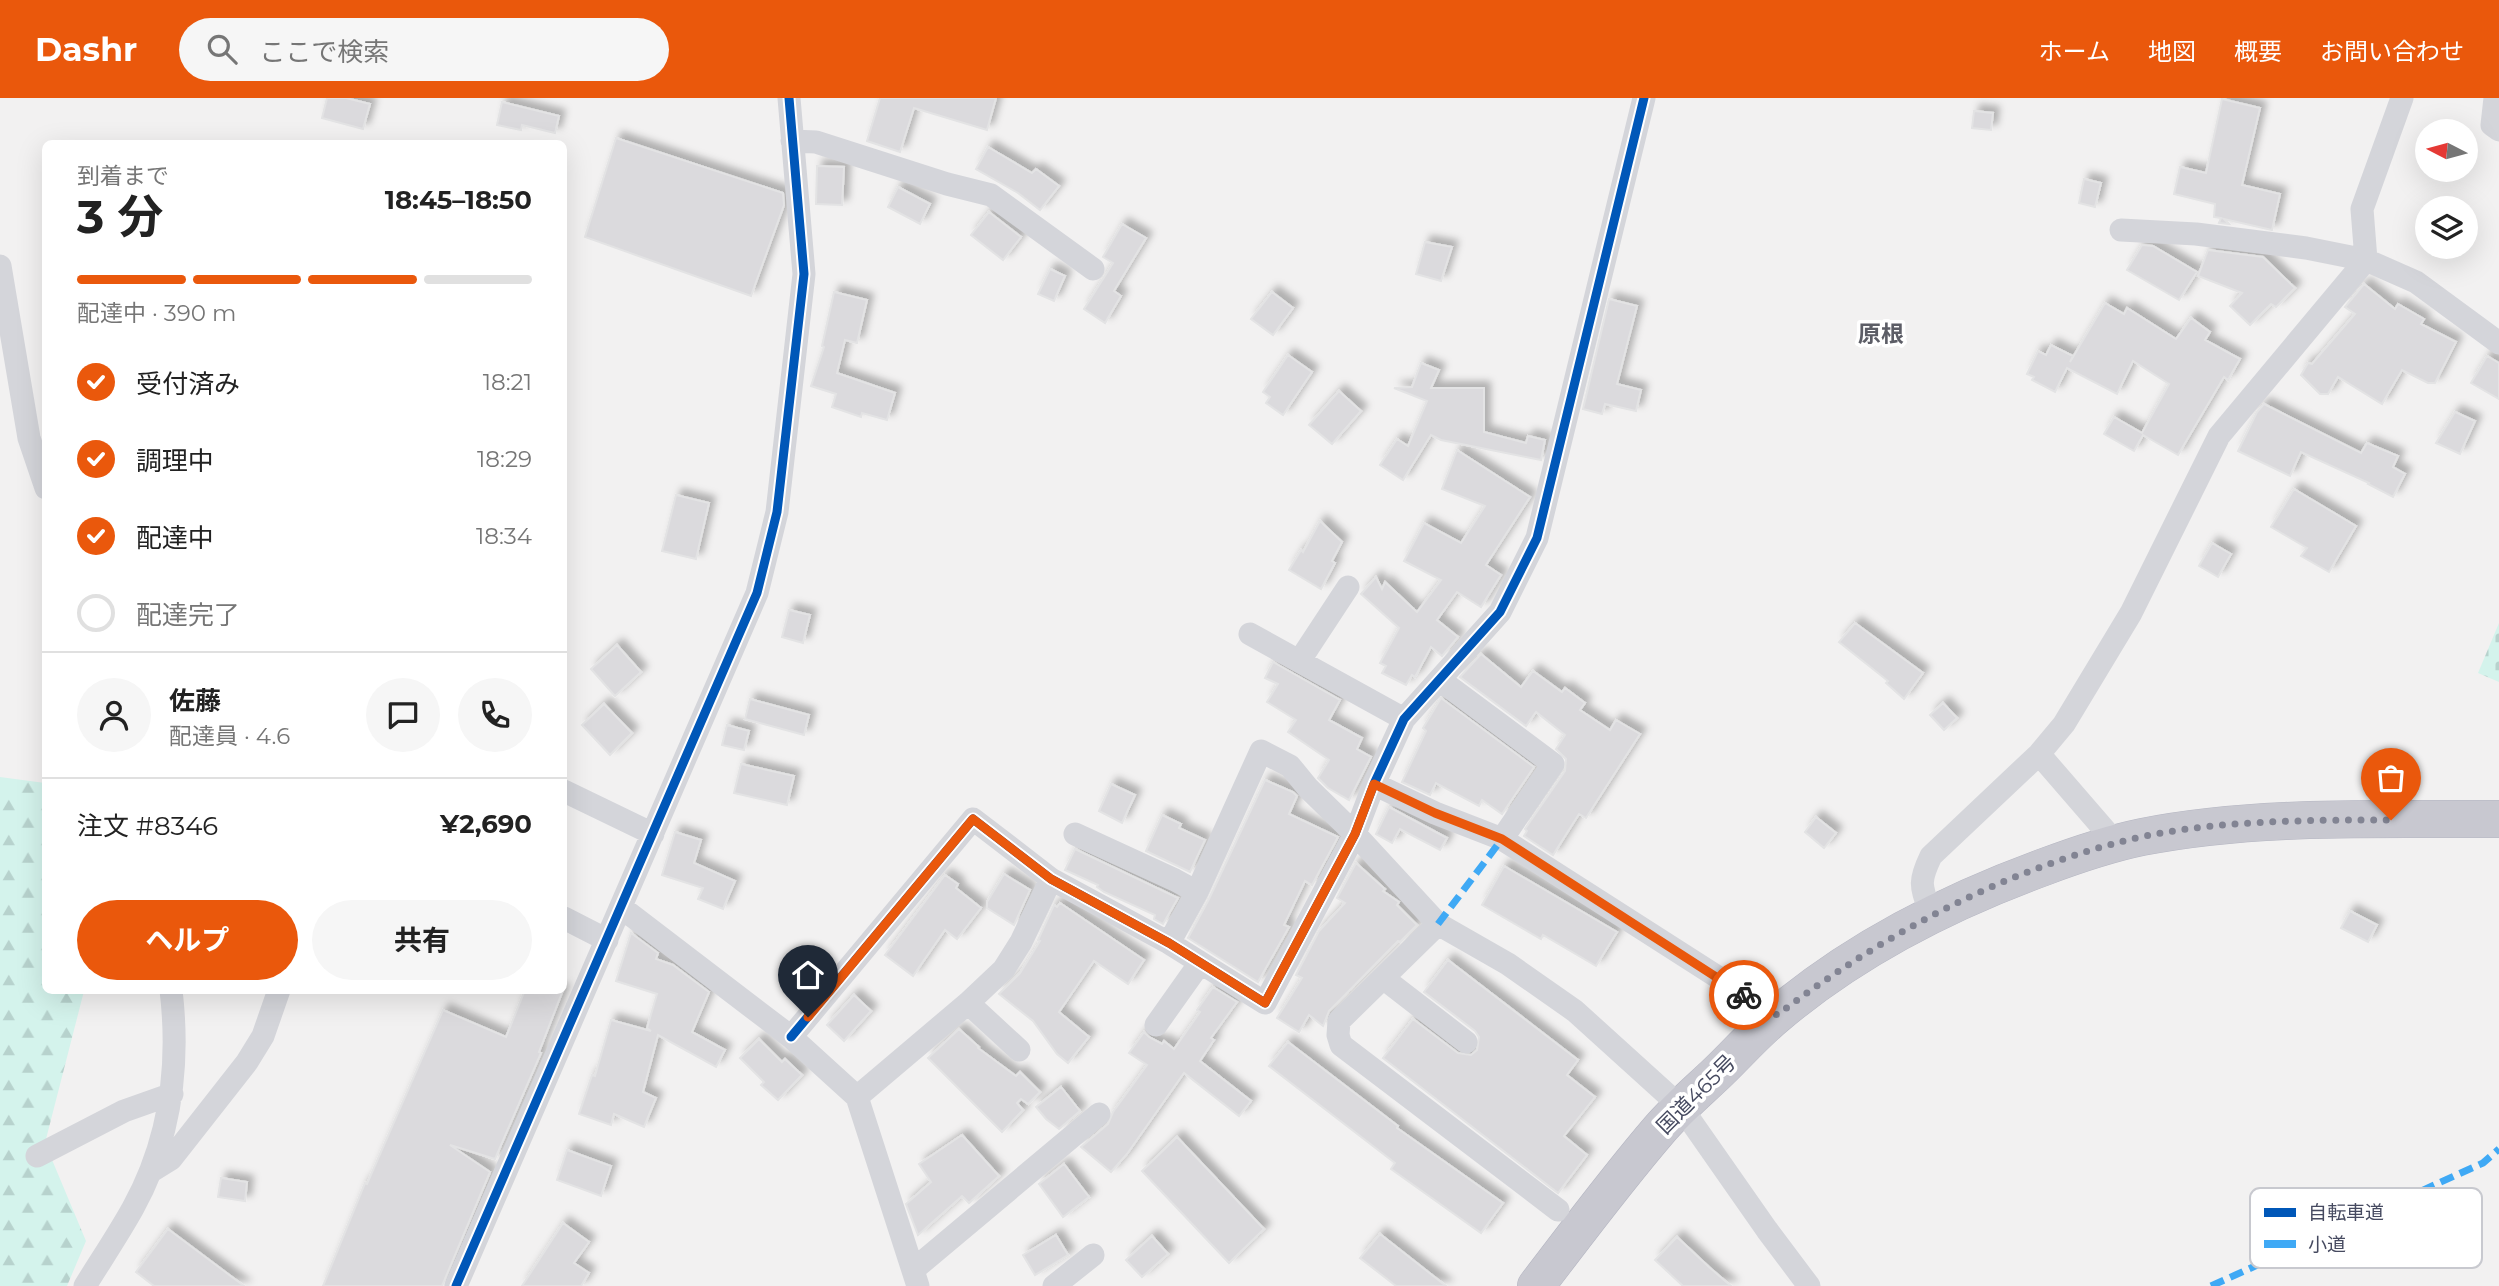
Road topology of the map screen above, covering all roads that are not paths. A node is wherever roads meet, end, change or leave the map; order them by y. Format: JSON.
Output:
{"nodes":[{"id":1,"x":789,"y":98,"type":"edge"},
{"id":2,"x":1644,"y":98,"type":"edge"},
{"id":3,"x":2402,"y":98,"type":"edge"},
{"id":4,"x":2495,"y":98,"type":"edge"},
{"id":5,"x":2499,"y":130,"type":"edge"},
{"id":6,"x":793,"y":141,"type":"junction"},
{"id":7,"x":2121,"y":230,"type":"dead end"},
{"id":8,"x":2366,"y":260,"type":"junction"},
{"id":9,"x":0,"y":266,"type":"edge"},
{"id":10,"x":1093,"y":269,"type":"dead end"},
{"id":11,"x":2499,"y":343,"type":"edge"},
{"id":12,"x":37,"y":442,"type":"edge"},
{"id":13,"x":42,"y":468,"type":"edge"},
{"id":14,"x":1348,"y":587,"type":"dead end"},
{"id":15,"x":1250,"y":634,"type":"dead end"},
{"id":16,"x":1300,"y":660,"type":"junction"},
{"id":17,"x":1440,"y":680,"type":"junction"},
{"id":18,"x":1404,"y":719,"type":"junction"},
{"id":19,"x":2039,"y":754,"type":"junction"},
{"id":20,"x":1374,"y":784,"type":"junction"},
{"id":21,"x":567,"y":792,"type":"edge"},
{"id":22,"x":2499,"y":819,"type":"edge"},
{"id":23,"x":653,"y":834,"type":"junction"},
{"id":24,"x":1075,"y":834,"type":"dead end"},
{"id":25,"x":1355,"y":834,"type":"junction"},
{"id":26,"x":1502,"y":839,"type":"junction"},
{"id":27,"x":2116,"y":843,"type":"junction"},
{"id":28,"x":1051,"y":879,"type":"junction"},
{"id":29,"x":1197,"y":892,"type":"junction"},
{"id":30,"x":622,"y":908,"type":"junction"},
{"id":31,"x":1931,"y":914,"type":"junction"},
{"id":32,"x":567,"y":920,"type":"edge"},
{"id":33,"x":1438,"y":924,"type":"junction"},
{"id":34,"x":607,"y":940,"type":"junction"},
{"id":35,"x":1169,"y":943,"type":"junction"},
{"id":36,"x":1200,"y":963,"type":"junction"},
{"id":37,"x":1383,"y":978,"type":"junction"},
{"id":38,"x":172,"y":994,"type":"edge"},
{"id":39,"x":278,"y":994,"type":"edge"},
{"id":40,"x":968,"y":1003,"type":"junction"},
{"id":41,"x":1777,"y":1015,"type":"junction"},
{"id":42,"x":1156,"y":1025,"type":"dead end"},
{"id":43,"x":791,"y":1037,"type":"junction"},
{"id":44,"x":1466,"y":1042,"type":"dead end"},
{"id":45,"x":1019,"y":1050,"type":"dead end"},
{"id":46,"x":172,"y":1094,"type":"junction"},
{"id":47,"x":857,"y":1097,"type":"junction"},
{"id":48,"x":1681,"y":1107,"type":"junction"},
{"id":49,"x":1099,"y":1114,"type":"dead end"},
{"id":50,"x":37,"y":1156,"type":"dead end"},
{"id":51,"x":150,"y":1172,"type":"junction"},
{"id":52,"x":1558,"y":1210,"type":"dead end"},
{"id":53,"x":1093,"y":1255,"type":"dead end"},
{"id":54,"x":915,"y":1278,"type":"edge"},
{"id":55,"x":85,"y":1286,"type":"edge"},
{"id":56,"x":456,"y":1286,"type":"edge"},
{"id":57,"x":1054,"y":1286,"type":"edge"},
{"id":58,"x":1535,"y":1286,"type":"edge"},
{"id":59,"x":1809,"y":1286,"type":"edge"}],
"edges":[{"from":1,"to":6,"type":"street"},
{"from":2,"to":17,"type":"street"},
{"from":3,"to":8,"type":"street"},
{"from":4,"to":5,"type":"street"},
{"from":6,"to":10,"type":"street"},
{"from":6,"to":23,"type":"street"},
{"from":7,"to":8,"type":"street"},
{"from":8,"to":11,"type":"street"},
{"from":8,"to":19,"type":"street"},
{"from":9,"to":12,"type":"street"},
{"from":12,"to":13,"type":"street"},
{"from":14,"to":16,"type":"street"},
{"from":15,"to":16,"type":"street"},
{"from":16,"to":18,"type":"street"},
{"from":17,"to":18,"type":"street"},
{"from":17,"to":26,"type":"street"},
{"from":18,"to":20,"type":"street"},
{"from":19,"to":27,"type":"street"},
{"from":19,"to":31,"type":"street"},
{"from":20,"to":25,"type":"street"},
{"from":20,"to":26,"type":"street"},
{"from":21,"to":23,"type":"street"},
{"from":22,"to":27,"type":"highway","name":"国道465号"},
{"from":23,"to":30,"type":"street"},
{"from":24,"to":29,"type":"street"},
{"from":25,"to":29,"type":"street"},
{"from":25,"to":33,"type":"street"},
{"from":25,"to":36,"type":"street"},
{"from":26,"to":41,"type":"street"},
{"from":27,"to":31,"type":"highway","name":"国道465号"},
{"from":28,"to":35,"type":"street"},
{"from":28,"to":40,"type":"street"},
{"from":28,"to":43,"type":"street"},
{"from":29,"to":35,"type":"street"},
{"from":30,"to":34,"type":"street"},
{"from":30,"to":43,"type":"street"},
{"from":31,"to":41,"type":"highway","name":"国道465号"},
{"from":32,"to":34,"type":"street"},
{"from":33,"to":37,"type":"street"},
{"from":33,"to":48,"type":"street"},
{"from":34,"to":56,"type":"street"},
{"from":35,"to":36,"type":"street"},
{"from":36,"to":42,"type":"street"},
{"from":37,"to":44,"type":"street"},
{"from":37,"to":52,"type":"street"},
{"from":38,"to":46,"type":"street"},
{"from":39,"to":51,"type":"street"},
{"from":40,"to":45,"type":"street"},
{"from":40,"to":47,"type":"street"},
{"from":41,"to":48,"type":"highway","name":"国道465号"},
{"from":43,"to":47,"type":"street"},
{"from":46,"to":50,"type":"street"},
{"from":46,"to":51,"type":"street"},
{"from":47,"to":54,"type":"street"},
{"from":48,"to":58,"type":"highway","name":"国道465号"},
{"from":48,"to":59,"type":"street"},
{"from":49,"to":54,"type":"street"},
{"from":51,"to":55,"type":"street"},
{"from":53,"to":57,"type":"street"}]}
